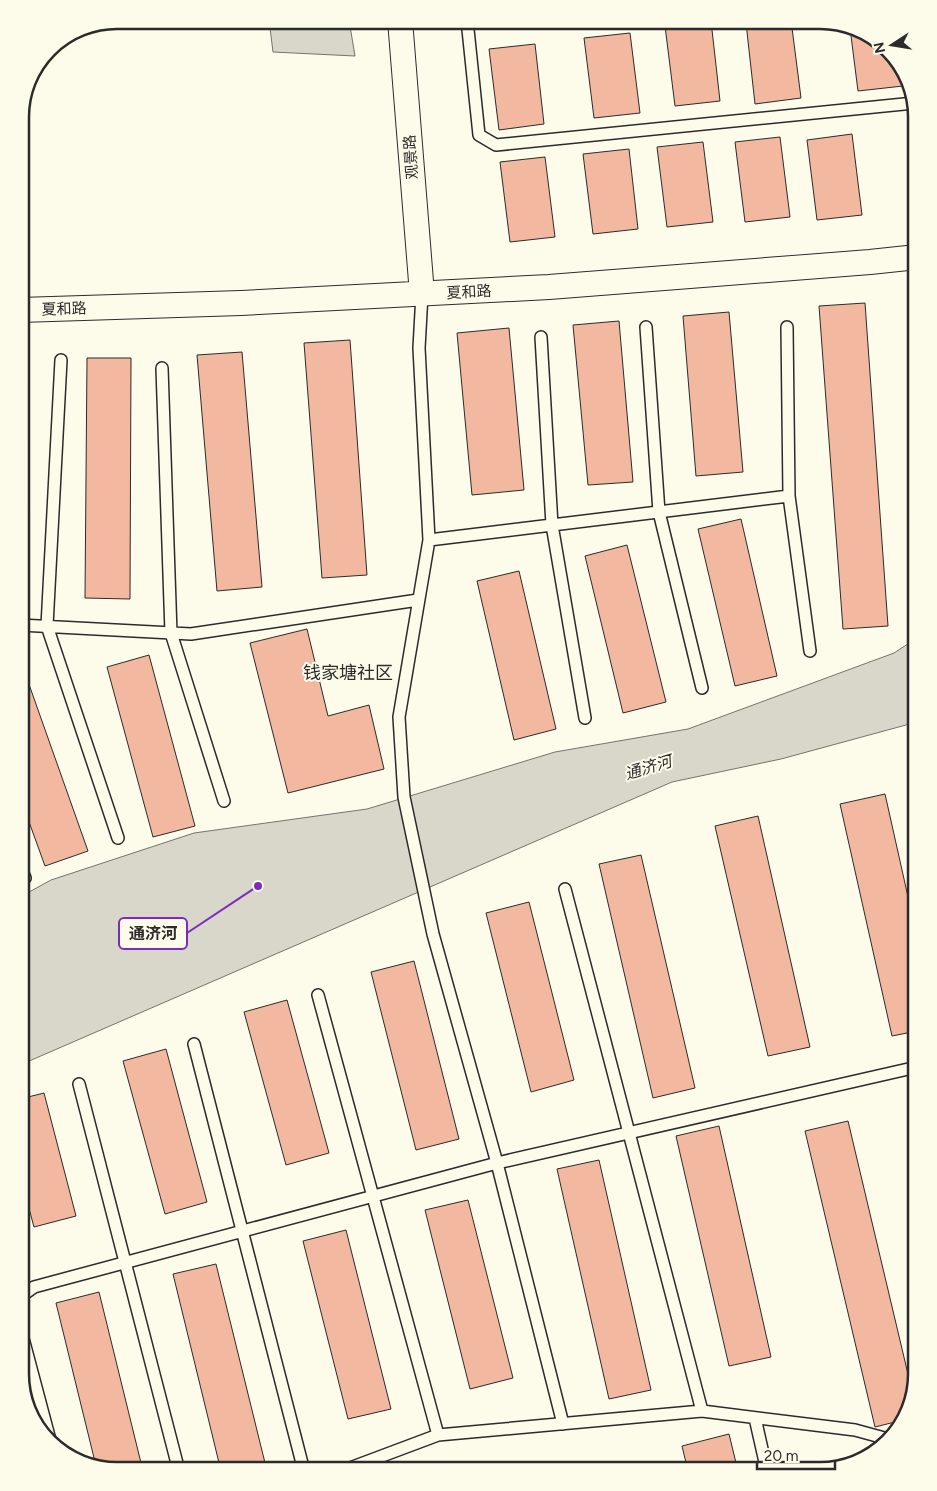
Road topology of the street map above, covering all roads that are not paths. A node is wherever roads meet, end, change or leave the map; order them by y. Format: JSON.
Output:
{"nodes":[{"id":1,"x":401,"y":29,"type":"edge"},
{"id":2,"x":468,"y":29,"type":"edge"},
{"id":3,"x":907,"y":104,"type":"edge"},
{"id":4,"x":908,"y":258,"type":"edge"},
{"id":5,"x":422,"y":294,"type":"junction"},
{"id":6,"x":29,"y":310,"type":"edge"},
{"id":7,"x":646,"y":326,"type":"dead end"},
{"id":8,"x":787,"y":327,"type":"dead end"},
{"id":9,"x":541,"y":337,"type":"dead end"},
{"id":10,"x":61,"y":360,"type":"dead end"},
{"id":11,"x":162,"y":368,"type":"dead end"},
{"id":12,"x":789,"y":496,"type":"junction"},
{"id":13,"x":659,"y":512,"type":"junction"},
{"id":14,"x":552,"y":525,"type":"junction"},
{"id":15,"x":429,"y":540,"type":"junction"},
{"id":16,"x":418,"y":600,"type":"junction"},
{"id":17,"x":29,"y":625,"type":"edge"},
{"id":18,"x":46,"y":626,"type":"junction"},
{"id":19,"x":171,"y":633,"type":"junction"},
{"id":20,"x":810,"y":651,"type":"dead end"},
{"id":21,"x":702,"y":688,"type":"dead end"},
{"id":22,"x":585,"y":718,"type":"dead end"},
{"id":23,"x":224,"y":801,"type":"dead end"},
{"id":24,"x":118,"y":838,"type":"dead end"},
{"id":25,"x":565,"y":889,"type":"dead end"},
{"id":26,"x":318,"y":995,"type":"dead end"},
{"id":27,"x":194,"y":1044,"type":"dead end"},
{"id":28,"x":908,"y":1069,"type":"edge"},
{"id":29,"x":78,"y":1084,"type":"dead end"},
{"id":30,"x":629,"y":1133,"type":"junction"},
{"id":31,"x":496,"y":1164,"type":"junction"},
{"id":32,"x":373,"y":1197,"type":"junction"},
{"id":33,"x":242,"y":1232,"type":"junction"},
{"id":34,"x":124,"y":1263,"type":"junction"},
{"id":35,"x":29,"y":1291,"type":"edge"},
{"id":36,"x":29,"y":1361,"type":"edge"},
{"id":37,"x":702,"y":1411,"type":"junction"},
{"id":38,"x":754,"y":1418,"type":"junction"},
{"id":39,"x":563,"y":1424,"type":"junction"},
{"id":40,"x":46,"y":1426,"type":"edge"},
{"id":41,"x":438,"y":1435,"type":"junction"},
{"id":42,"x":881,"y":1437,"type":"edge"},
{"id":43,"x":177,"y":1462,"type":"edge"},
{"id":44,"x":302,"y":1462,"type":"edge"},
{"id":45,"x":366,"y":1462,"type":"edge"},
{"id":46,"x":765,"y":1462,"type":"edge"}],
"edges":[{"from":1,"to":5,"type":"street","name":"观景路"},
{"from":2,"to":3,"type":"lane"},
{"from":4,"to":5,"type":"street","name":"夏和路"},
{"from":5,"to":6,"type":"street","name":"夏和路"},
{"from":5,"to":15,"type":"lane"},
{"from":7,"to":13,"type":"lane"},
{"from":8,"to":12,"type":"lane"},
{"from":9,"to":14,"type":"lane"},
{"from":10,"to":18,"type":"lane"},
{"from":11,"to":19,"type":"lane"},
{"from":12,"to":13,"type":"lane"},
{"from":12,"to":20,"type":"lane"},
{"from":13,"to":14,"type":"lane"},
{"from":13,"to":21,"type":"lane"},
{"from":14,"to":15,"type":"lane"},
{"from":14,"to":22,"type":"lane"},
{"from":15,"to":16,"type":"lane"},
{"from":16,"to":19,"type":"lane"},
{"from":16,"to":31,"type":"lane"},
{"from":17,"to":18,"type":"lane"},
{"from":18,"to":19,"type":"lane"},
{"from":18,"to":24,"type":"lane"},
{"from":19,"to":23,"type":"lane"},
{"from":25,"to":30,"type":"lane"},
{"from":26,"to":32,"type":"lane"},
{"from":27,"to":33,"type":"lane"},
{"from":28,"to":30,"type":"lane"},
{"from":29,"to":34,"type":"lane"},
{"from":30,"to":31,"type":"lane"},
{"from":30,"to":37,"type":"lane"},
{"from":31,"to":32,"type":"lane"},
{"from":31,"to":39,"type":"lane"},
{"from":32,"to":33,"type":"lane"},
{"from":32,"to":41,"type":"lane"},
{"from":33,"to":34,"type":"lane"},
{"from":33,"to":44,"type":"lane"},
{"from":34,"to":35,"type":"lane"},
{"from":34,"to":43,"type":"lane"},
{"from":36,"to":40,"type":"lane"},
{"from":37,"to":38,"type":"lane"},
{"from":37,"to":39,"type":"lane"},
{"from":38,"to":42,"type":"lane"},
{"from":38,"to":46,"type":"lane"},
{"from":39,"to":41,"type":"lane"},
{"from":41,"to":45,"type":"lane"}]}
